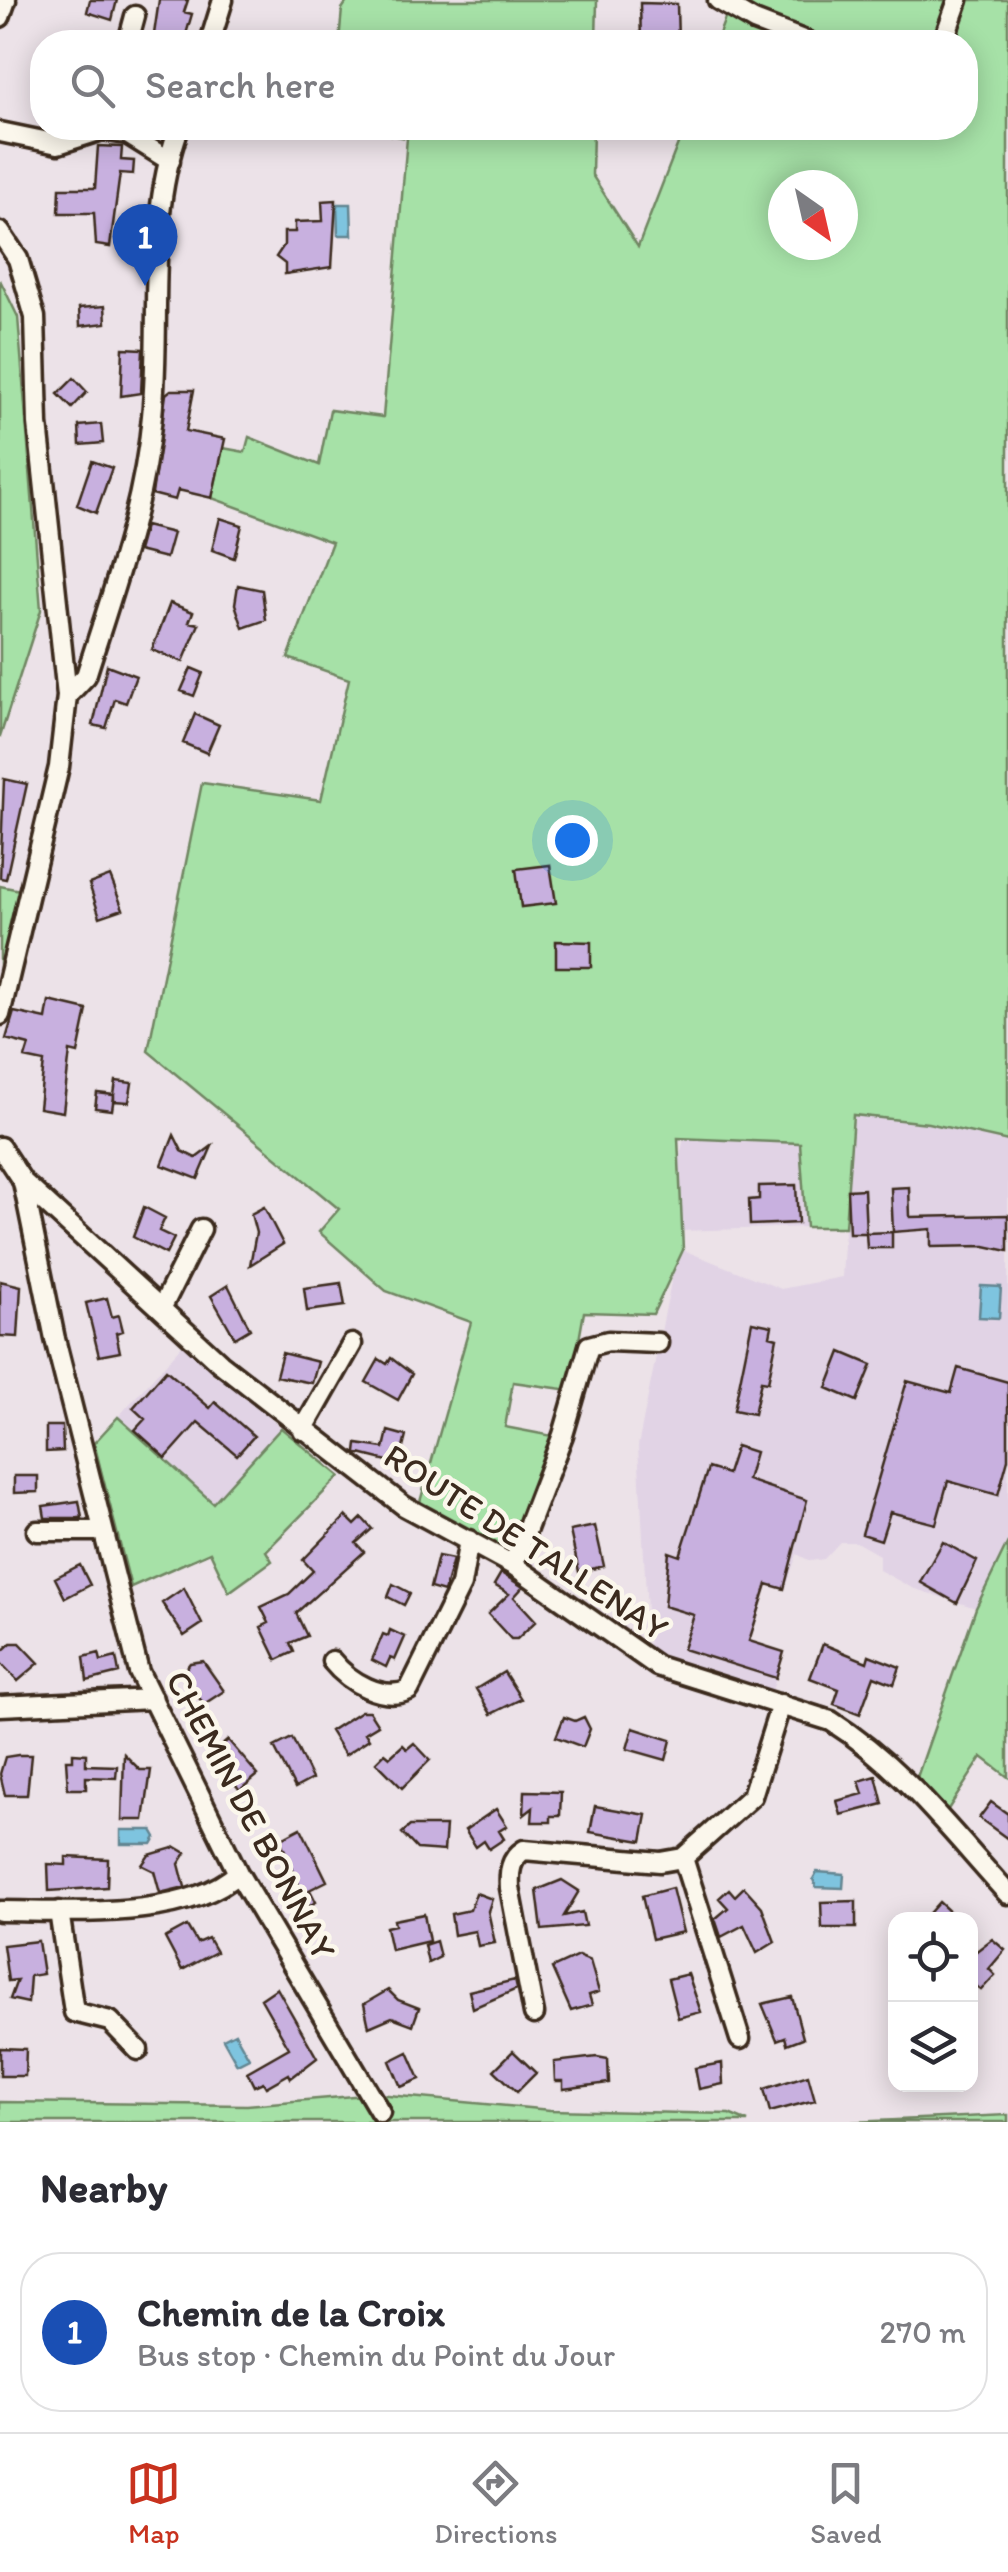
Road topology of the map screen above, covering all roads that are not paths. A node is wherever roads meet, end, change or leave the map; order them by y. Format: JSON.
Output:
{"nodes":[{"id":1,"x":6,"y":0,"type":"edge"},
{"id":2,"x":223,"y":0,"type":"edge"},
{"id":3,"x":718,"y":0,"type":"edge"},
{"id":4,"x":958,"y":0,"type":"edge"},
{"id":5,"x":135,"y":16,"type":"dead end"},
{"id":6,"x":0,"y":17,"type":"edge"},
{"id":7,"x":131,"y":30,"type":"edge"},
{"id":8,"x":214,"y":30,"type":"edge"},
{"id":9,"x":780,"y":30,"type":"edge"},
{"id":10,"x":947,"y":30,"type":"edge"},
{"id":11,"x":0,"y":132,"type":"edge"},
{"id":12,"x":30,"y":138,"type":"edge"},
{"id":13,"x":39,"y":140,"type":"edge"},
{"id":14,"x":70,"y":140,"type":"edge"},
{"id":15,"x":137,"y":140,"type":"edge"},
{"id":16,"x":176,"y":140,"type":"edge"},
{"id":17,"x":170,"y":161,"type":"junction"},
{"id":18,"x":0,"y":232,"type":"edge"},
{"id":19,"x":67,"y":696,"type":"junction"},
{"id":20,"x":0,"y":1016,"type":"edge"},
{"id":21,"x":1,"y":1151,"type":"edge"},
{"id":22,"x":23,"y":1182,"type":"junction"},
{"id":23,"x":201,"y":1229,"type":"dead end"},
{"id":24,"x":162,"y":1307,"type":"junction"},
{"id":25,"x":658,"y":1343,"type":"dead end"},
{"id":26,"x":352,"y":1344,"type":"dead end"},
{"id":27,"x":303,"y":1430,"type":"junction"},
{"id":28,"x":36,"y":1530,"type":"dead end"},
{"id":29,"x":103,"y":1531,"type":"junction"},
{"id":30,"x":469,"y":1540,"type":"junction"},
{"id":31,"x":513,"y":1565,"type":"junction"},
{"id":32,"x":332,"y":1661,"type":"dead end"},
{"id":33,"x":153,"y":1700,"type":"junction"},
{"id":34,"x":781,"y":1704,"type":"junction"},
{"id":35,"x":0,"y":1706,"type":"edge"},
{"id":36,"x":683,"y":1858,"type":"junction"},
{"id":37,"x":238,"y":1873,"type":"junction"},
{"id":38,"x":1008,"y":1894,"type":"edge"},
{"id":39,"x":0,"y":1910,"type":"edge"},
{"id":40,"x":60,"y":1911,"type":"junction"},
{"id":41,"x":534,"y":2014,"type":"dead end"},
{"id":42,"x":740,"y":2039,"type":"dead end"},
{"id":43,"x":138,"y":2050,"type":"dead end"},
{"id":44,"x":380,"y":2112,"type":"dead end"}],
"edges":[{"from":1,"to":6,"type":"street"},
{"from":2,"to":8,"type":"street"},
{"from":3,"to":9,"type":"street"},
{"from":4,"to":10,"type":"street"},
{"from":5,"to":7,"type":"street"},
{"from":11,"to":12,"type":"street"},
{"from":13,"to":14,"type":"street"},
{"from":15,"to":17,"type":"street"},
{"from":16,"to":17,"type":"street"},
{"from":17,"to":19,"type":"street"},
{"from":18,"to":19,"type":"street"},
{"from":19,"to":20,"type":"street"},
{"from":21,"to":22,"type":"street","name":"ROUTE DE TALLENAY"},
{"from":22,"to":24,"type":"street","name":"ROUTE DE TALLENAY"},
{"from":22,"to":29,"type":"street","name":"CHEMIN DE BONNAY"},
{"from":23,"to":24,"type":"street"},
{"from":24,"to":27,"type":"street","name":"ROUTE DE TALLENAY"},
{"from":25,"to":31,"type":"street"},
{"from":26,"to":27,"type":"street"},
{"from":27,"to":30,"type":"street","name":"ROUTE DE TALLENAY"},
{"from":28,"to":29,"type":"street"},
{"from":29,"to":33,"type":"street","name":"CHEMIN DE BONNAY"},
{"from":30,"to":31,"type":"street","name":"ROUTE DE TALLENAY"},
{"from":30,"to":32,"type":"street"},
{"from":31,"to":34,"type":"street","name":"ROUTE DE TALLENAY"},
{"from":33,"to":35,"type":"street"},
{"from":33,"to":37,"type":"street","name":"CHEMIN DE BONNAY"},
{"from":34,"to":36,"type":"street"},
{"from":34,"to":38,"type":"street","name":"ROUTE DE TALLENAY"},
{"from":36,"to":41,"type":"street"},
{"from":36,"to":42,"type":"street"},
{"from":37,"to":40,"type":"street"},
{"from":37,"to":44,"type":"street","name":"CHEMIN DE BONNAY"},
{"from":39,"to":40,"type":"street"},
{"from":40,"to":43,"type":"street"}]}
